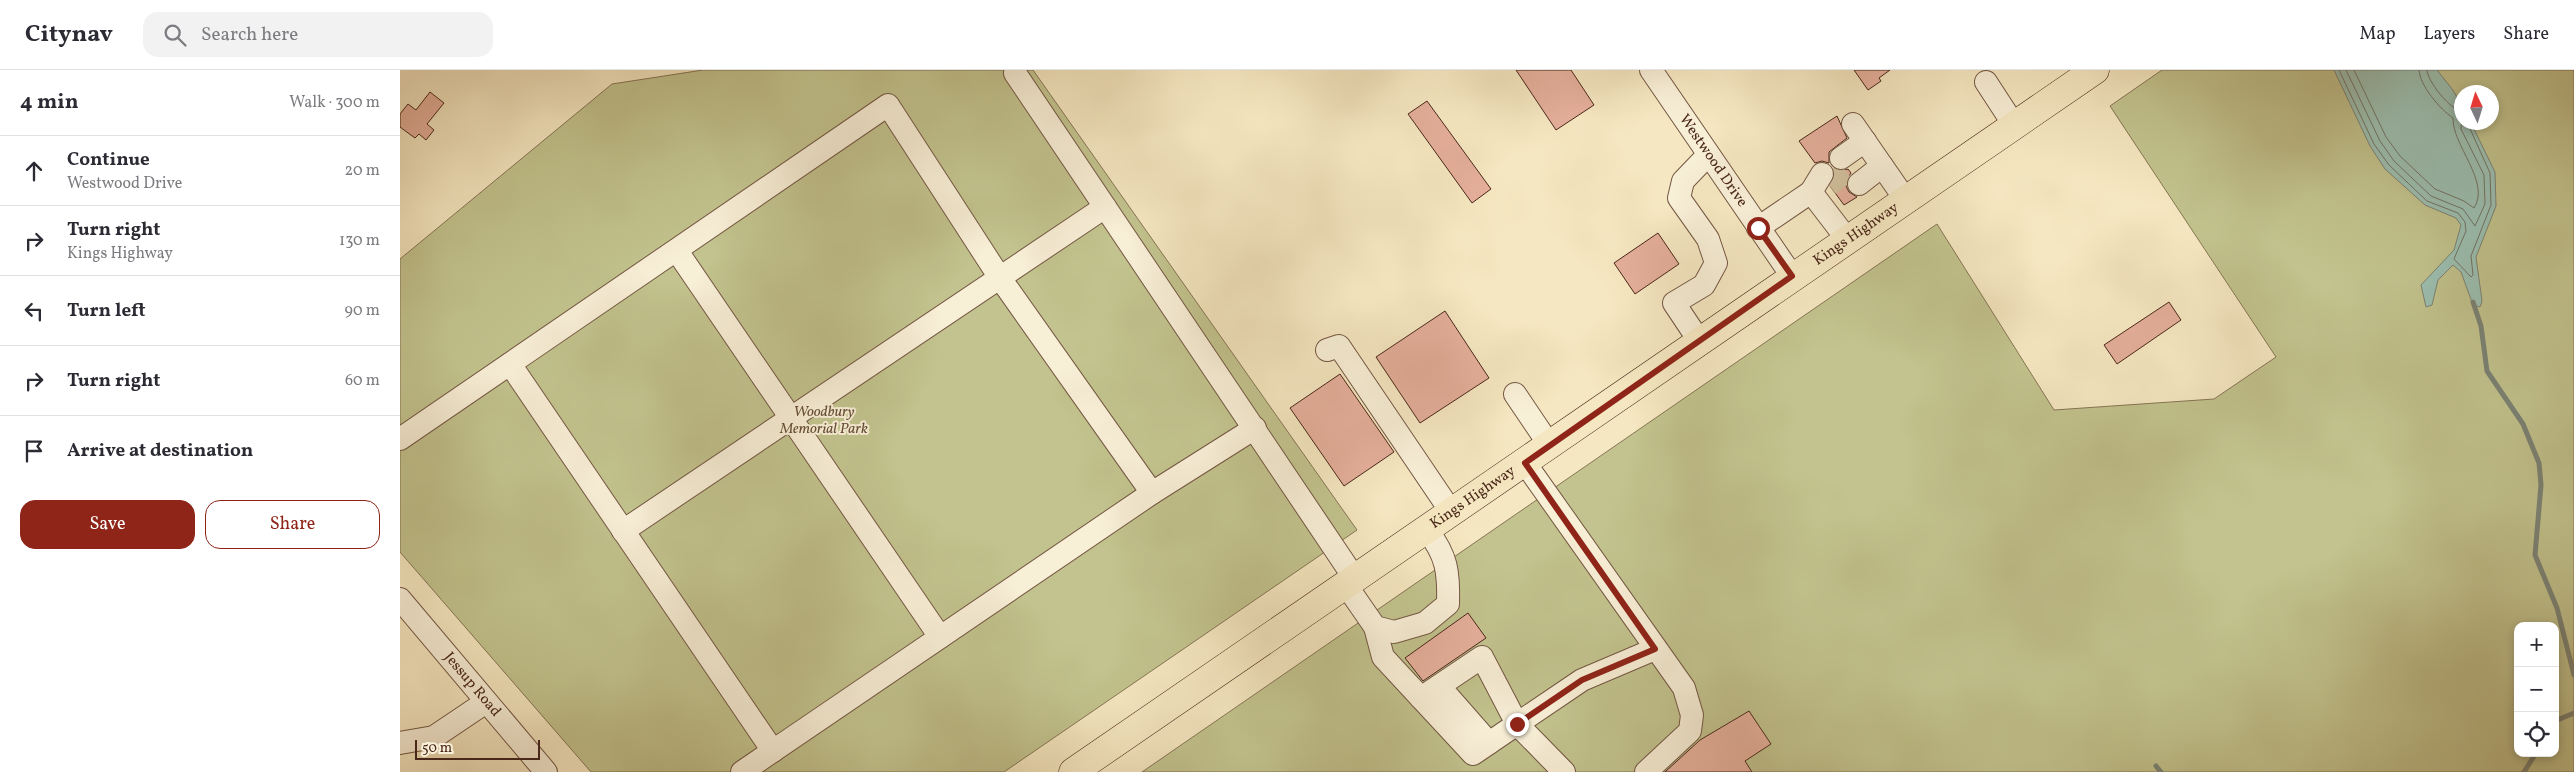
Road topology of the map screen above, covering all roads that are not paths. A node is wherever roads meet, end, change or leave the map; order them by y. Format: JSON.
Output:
{"nodes":[{"id":1,"x":1651,"y":70,"type":"edge"},
{"id":2,"x":2095,"y":70,"type":"edge"},
{"id":3,"x":1015,"y":73,"type":"dead end"},
{"id":4,"x":1986,"y":82,"type":"dead end"},
{"id":5,"x":2014,"y":125,"type":"junction"},
{"id":6,"x":1868,"y":146,"type":"junction"},
{"id":7,"x":1708,"y":155,"type":"junction"},
{"id":8,"x":1905,"y":200,"type":"junction"},
{"id":9,"x":1105,"y":207,"type":"junction"},
{"id":10,"x":1758,"y":228,"type":"junction"},
{"id":11,"x":1847,"y":239,"type":"junction"},
{"id":12,"x":677,"y":251,"type":"junction"},
{"id":13,"x":1792,"y":276,"type":"junction"},
{"id":14,"x":1000,"y":278,"type":"junction"},
{"id":15,"x":1700,"y":342,"type":"junction"},
{"id":16,"x":1327,"y":350,"type":"dead end"},
{"id":17,"x":510,"y":364,"type":"junction"},
{"id":18,"x":1515,"y":394,"type":"dead end"},
{"id":19,"x":792,"y":419,"type":"junction"},
{"id":20,"x":1255,"y":428,"type":"junction"},
{"id":21,"x":400,"y":439,"type":"edge"},
{"id":22,"x":1550,"y":446,"type":"junction"},
{"id":23,"x":1525,"y":463,"type":"junction"},
{"id":24,"x":1152,"y":493,"type":"junction"},
{"id":25,"x":1452,"y":513,"type":"junction"},
{"id":26,"x":1427,"y":530,"type":"junction"},
{"id":27,"x":623,"y":531,"type":"junction"},
{"id":28,"x":1350,"y":582,"type":"junction"},
{"id":29,"x":400,"y":599,"type":"edge"},
{"id":30,"x":1375,"y":627,"type":"junction"},
{"id":31,"x":940,"y":637,"type":"junction"},
{"id":32,"x":1655,"y":649,"type":"junction"},
{"id":33,"x":1430,"y":692,"type":"junction"},
{"id":34,"x":486,"y":702,"type":"junction"},
{"id":35,"x":1517,"y":724,"type":"junction"},
{"id":36,"x":400,"y":743,"type":"edge"},
{"id":37,"x":773,"y":751,"type":"junction"},
{"id":38,"x":546,"y":772,"type":"edge"},
{"id":39,"x":742,"y":772,"type":"edge"},
{"id":40,"x":1073,"y":772,"type":"edge"},
{"id":41,"x":1564,"y":772,"type":"edge"},
{"id":42,"x":1646,"y":772,"type":"edge"}],
"edges":[{"from":1,"to":7,"type":"street","name":"Westwood Drive"},
{"from":2,"to":5,"type":"main road","name":"Kings Highway"},
{"from":3,"to":9,"type":"street"},
{"from":4,"to":5,"type":"street"},
{"from":5,"to":8,"type":"main road","name":"Kings Highway"},
{"from":6,"to":6,"type":"street"},
{"from":6,"to":8,"type":"street"},
{"from":7,"to":10,"type":"street","name":"Westwood Drive"},
{"from":7,"to":15,"type":"street"},
{"from":8,"to":11,"type":"main road","name":"Kings Highway"},
{"from":9,"to":14,"type":"street"},
{"from":9,"to":20,"type":"street"},
{"from":10,"to":11,"type":"street"},
{"from":10,"to":13,"type":"street","name":"Westwood Drive"},
{"from":11,"to":13,"type":"main road","name":"Kings Highway"},
{"from":12,"to":14,"type":"street"},
{"from":12,"to":17,"type":"street"},
{"from":12,"to":19,"type":"street"},
{"from":13,"to":15,"type":"main road","name":"Kings Highway"},
{"from":14,"to":19,"type":"street"},
{"from":14,"to":24,"type":"street"},
{"from":15,"to":22,"type":"main road","name":"Kings Highway"},
{"from":16,"to":25,"type":"street"},
{"from":17,"to":21,"type":"street"},
{"from":17,"to":27,"type":"street"},
{"from":18,"to":22,"type":"street"},
{"from":19,"to":27,"type":"street"},
{"from":19,"to":31,"type":"street"},
{"from":20,"to":24,"type":"street"},
{"from":20,"to":28,"type":"street"},
{"from":22,"to":23,"type":"main road","name":"Kings Highway"},
{"from":23,"to":25,"type":"main road","name":"Kings Highway"},
{"from":23,"to":32,"type":"street"},
{"from":24,"to":31,"type":"street"},
{"from":25,"to":26,"type":"main road","name":"Kings Highway"},
{"from":26,"to":28,"type":"main road","name":"Kings Highway"},
{"from":26,"to":30,"type":"street"},
{"from":27,"to":37,"type":"street"},
{"from":28,"to":30,"type":"street"},
{"from":28,"to":40,"type":"main road","name":"Kings Highway"},
{"from":29,"to":34,"type":"street","name":"Jessup Road"},
{"from":30,"to":33,"type":"street"},
{"from":31,"to":37,"type":"street"},
{"from":32,"to":35,"type":"street"},
{"from":32,"to":42,"type":"street"},
{"from":33,"to":35,"type":"street"},
{"from":33,"to":35,"type":"street"},
{"from":34,"to":36,"type":"street"},
{"from":34,"to":38,"type":"street","name":"Jessup Road"},
{"from":35,"to":41,"type":"street"},
{"from":37,"to":39,"type":"street"}]}
